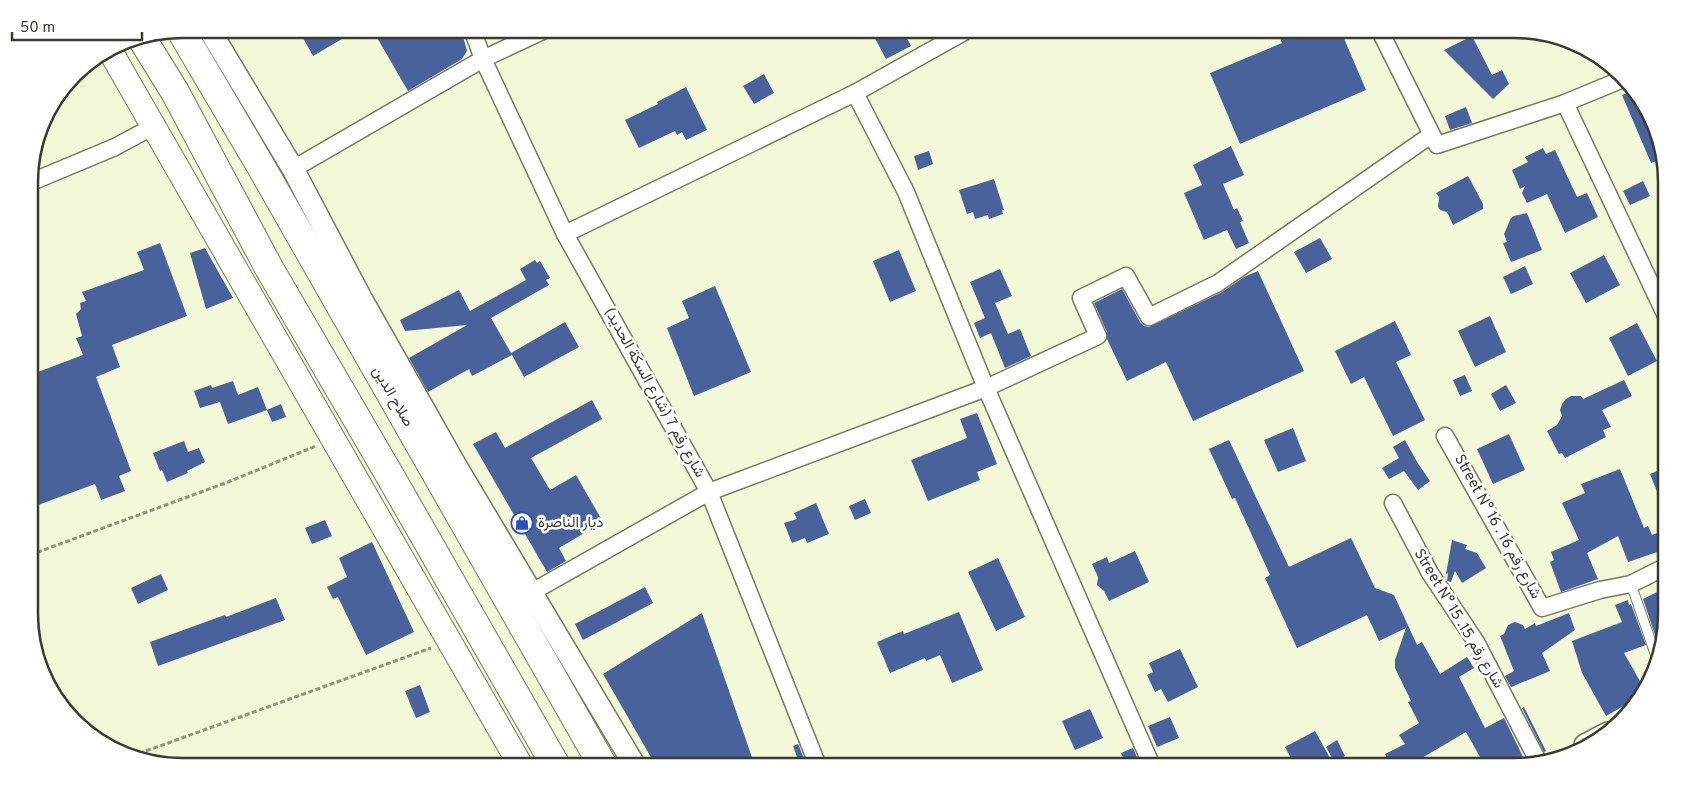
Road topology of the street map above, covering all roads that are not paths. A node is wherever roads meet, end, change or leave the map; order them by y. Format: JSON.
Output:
{"nodes":[{"id":1,"x":185,"y":37,"type":"edge"},
{"id":2,"x":214,"y":37,"type":"edge"},
{"id":3,"x":475,"y":37,"type":"edge"},
{"id":4,"x":530,"y":37,"type":"edge"},
{"id":5,"x":955,"y":37,"type":"edge"},
{"id":6,"x":1383,"y":37,"type":"edge"},
{"id":7,"x":144,"y":42,"type":"edge"},
{"id":8,"x":113,"y":55,"type":"edge"},
{"id":9,"x":483,"y":59,"type":"junction"},
{"id":10,"x":1618,"y":82,"type":"edge"},
{"id":11,"x":855,"y":93,"type":"junction"},
{"id":12,"x":1565,"y":103,"type":"junction"},
{"id":13,"x":154,"y":126,"type":"junction"},
{"id":14,"x":1431,"y":135,"type":"junction"},
{"id":15,"x":293,"y":169,"type":"junction"},
{"id":16,"x":38,"y":178,"type":"edge"},
{"id":17,"x":565,"y":234,"type":"junction"},
{"id":18,"x":1658,"y":299,"type":"edge"},
{"id":19,"x":986,"y":388,"type":"junction"},
{"id":20,"x":1445,"y":436,"type":"dead end"},
{"id":21,"x":429,"y":461,"type":"junction"},
{"id":22,"x":394,"y":481,"type":"junction"},
{"id":23,"x":709,"y":492,"type":"junction"},
{"id":24,"x":1393,"y":503,"type":"dead end"},
{"id":25,"x":1658,"y":570,"type":"edge"},
{"id":26,"x":1631,"y":584,"type":"junction"},
{"id":27,"x":532,"y":592,"type":"junction"},
{"id":28,"x":1654,"y":651,"type":"edge"},
{"id":29,"x":1535,"y":756,"type":"edge"},
{"id":30,"x":1148,"y":757,"type":"edge"},
{"id":31,"x":516,"y":758,"type":"edge"},
{"id":32,"x":551,"y":758,"type":"edge"},
{"id":33,"x":598,"y":758,"type":"edge"},
{"id":34,"x":630,"y":758,"type":"edge"},
{"id":35,"x":815,"y":758,"type":"edge"}],
"edges":[{"from":1,"to":21,"type":"highway","name":"صلاح الدين"},
{"from":2,"to":15,"type":"street"},
{"from":3,"to":9,"type":"street","name":"شارع رقم 7 (شارع السكة الحديد)"},
{"from":4,"to":9,"type":"street"},
{"from":5,"to":11,"type":"street"},
{"from":6,"to":14,"type":"street"},
{"from":7,"to":22,"type":"highway"},
{"from":8,"to":13,"type":"main road"},
{"from":9,"to":15,"type":"street"},
{"from":9,"to":17,"type":"street","name":"شارع رقم 7 (شارع السكة الحديد)"},
{"from":10,"to":12,"type":"street"},
{"from":11,"to":17,"type":"street"},
{"from":11,"to":19,"type":"street"},
{"from":12,"to":14,"type":"street"},
{"from":12,"to":18,"type":"street"},
{"from":13,"to":16,"type":"street"},
{"from":13,"to":31,"type":"main road"},
{"from":14,"to":19,"type":"street"},
{"from":15,"to":27,"type":"street"},
{"from":17,"to":23,"type":"street","name":"شارع رقم 7 (شارع السكة الحديد)"},
{"from":19,"to":23,"type":"street"},
{"from":19,"to":30,"type":"street"},
{"from":20,"to":26,"type":"street","name":"Street N° 16 . شارع رقم 16"},
{"from":21,"to":22,"type":"highway"},
{"from":21,"to":33,"type":"highway","name":"صلاح الدين"},
{"from":22,"to":32,"type":"highway"},
{"from":23,"to":27,"type":"street"},
{"from":23,"to":35,"type":"street","name":"شارع رقم 7 (شارع السكة الحديد)"},
{"from":24,"to":29,"type":"street","name":"Street N° 15 .شارع رقم 15"},
{"from":25,"to":26,"type":"street","name":"Street N° 16 . شارع رقم 16"},
{"from":26,"to":28,"type":"lane"},
{"from":27,"to":34,"type":"street"}]}
